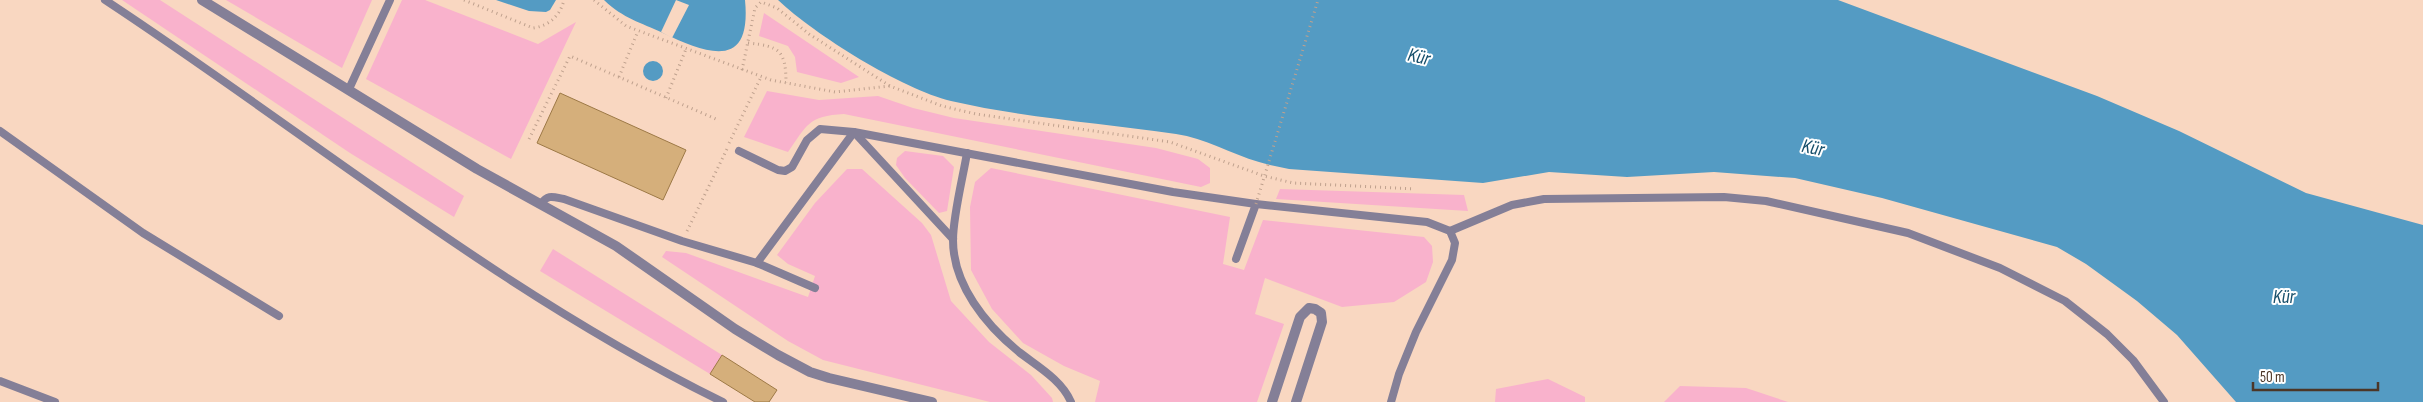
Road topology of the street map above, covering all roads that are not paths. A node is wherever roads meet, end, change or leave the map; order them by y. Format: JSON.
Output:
{"nodes":[{"id":1,"x":105,"y":0,"type":"edge"},
{"id":2,"x":202,"y":0,"type":"edge"},
{"id":3,"x":390,"y":0,"type":"edge"},
{"id":4,"x":349,"y":89,"type":"junction"},
{"id":5,"x":0,"y":131,"type":"edge"},
{"id":6,"x":854,"y":132,"type":"junction"},
{"id":7,"x":739,"y":151,"type":"dead end"},
{"id":8,"x":967,"y":153,"type":"junction"},
{"id":9,"x":541,"y":204,"type":"junction"},
{"id":10,"x":1256,"y":204,"type":"junction"},
{"id":11,"x":1450,"y":231,"type":"junction"},
{"id":12,"x":953,"y":239,"type":"junction"},
{"id":13,"x":1236,"y":259,"type":"dead end"},
{"id":14,"x":757,"y":263,"type":"junction"},
{"id":15,"x":815,"y":288,"type":"dead end"},
{"id":16,"x":280,"y":316,"type":"dead end"},
{"id":17,"x":0,"y":381,"type":"edge"},
{"id":18,"x":55,"y":402,"type":"edge"},
{"id":19,"x":723,"y":402,"type":"edge"},
{"id":20,"x":932,"y":402,"type":"edge"},
{"id":21,"x":1071,"y":402,"type":"edge"},
{"id":22,"x":1272,"y":402,"type":"edge"},
{"id":23,"x":1296,"y":402,"type":"edge"},
{"id":24,"x":1391,"y":402,"type":"edge"},
{"id":25,"x":2164,"y":402,"type":"edge"}],
"edges":[{"from":1,"to":19,"type":"lane"},
{"from":2,"to":4,"type":"street"},
{"from":3,"to":4,"type":"lane"},
{"from":4,"to":9,"type":"street"},
{"from":5,"to":16,"type":"lane"},
{"from":6,"to":7,"type":"lane"},
{"from":6,"to":8,"type":"lane"},
{"from":6,"to":12,"type":"lane"},
{"from":6,"to":14,"type":"lane"},
{"from":8,"to":10,"type":"lane"},
{"from":8,"to":12,"type":"lane"},
{"from":9,"to":14,"type":"lane"},
{"from":9,"to":20,"type":"street"},
{"from":10,"to":11,"type":"lane"},
{"from":10,"to":13,"type":"lane"},
{"from":11,"to":24,"type":"lane"},
{"from":11,"to":25,"type":"lane"},
{"from":12,"to":21,"type":"lane"},
{"from":14,"to":15,"type":"lane"},
{"from":17,"to":18,"type":"lane"},
{"from":22,"to":23,"type":"street"}]}
